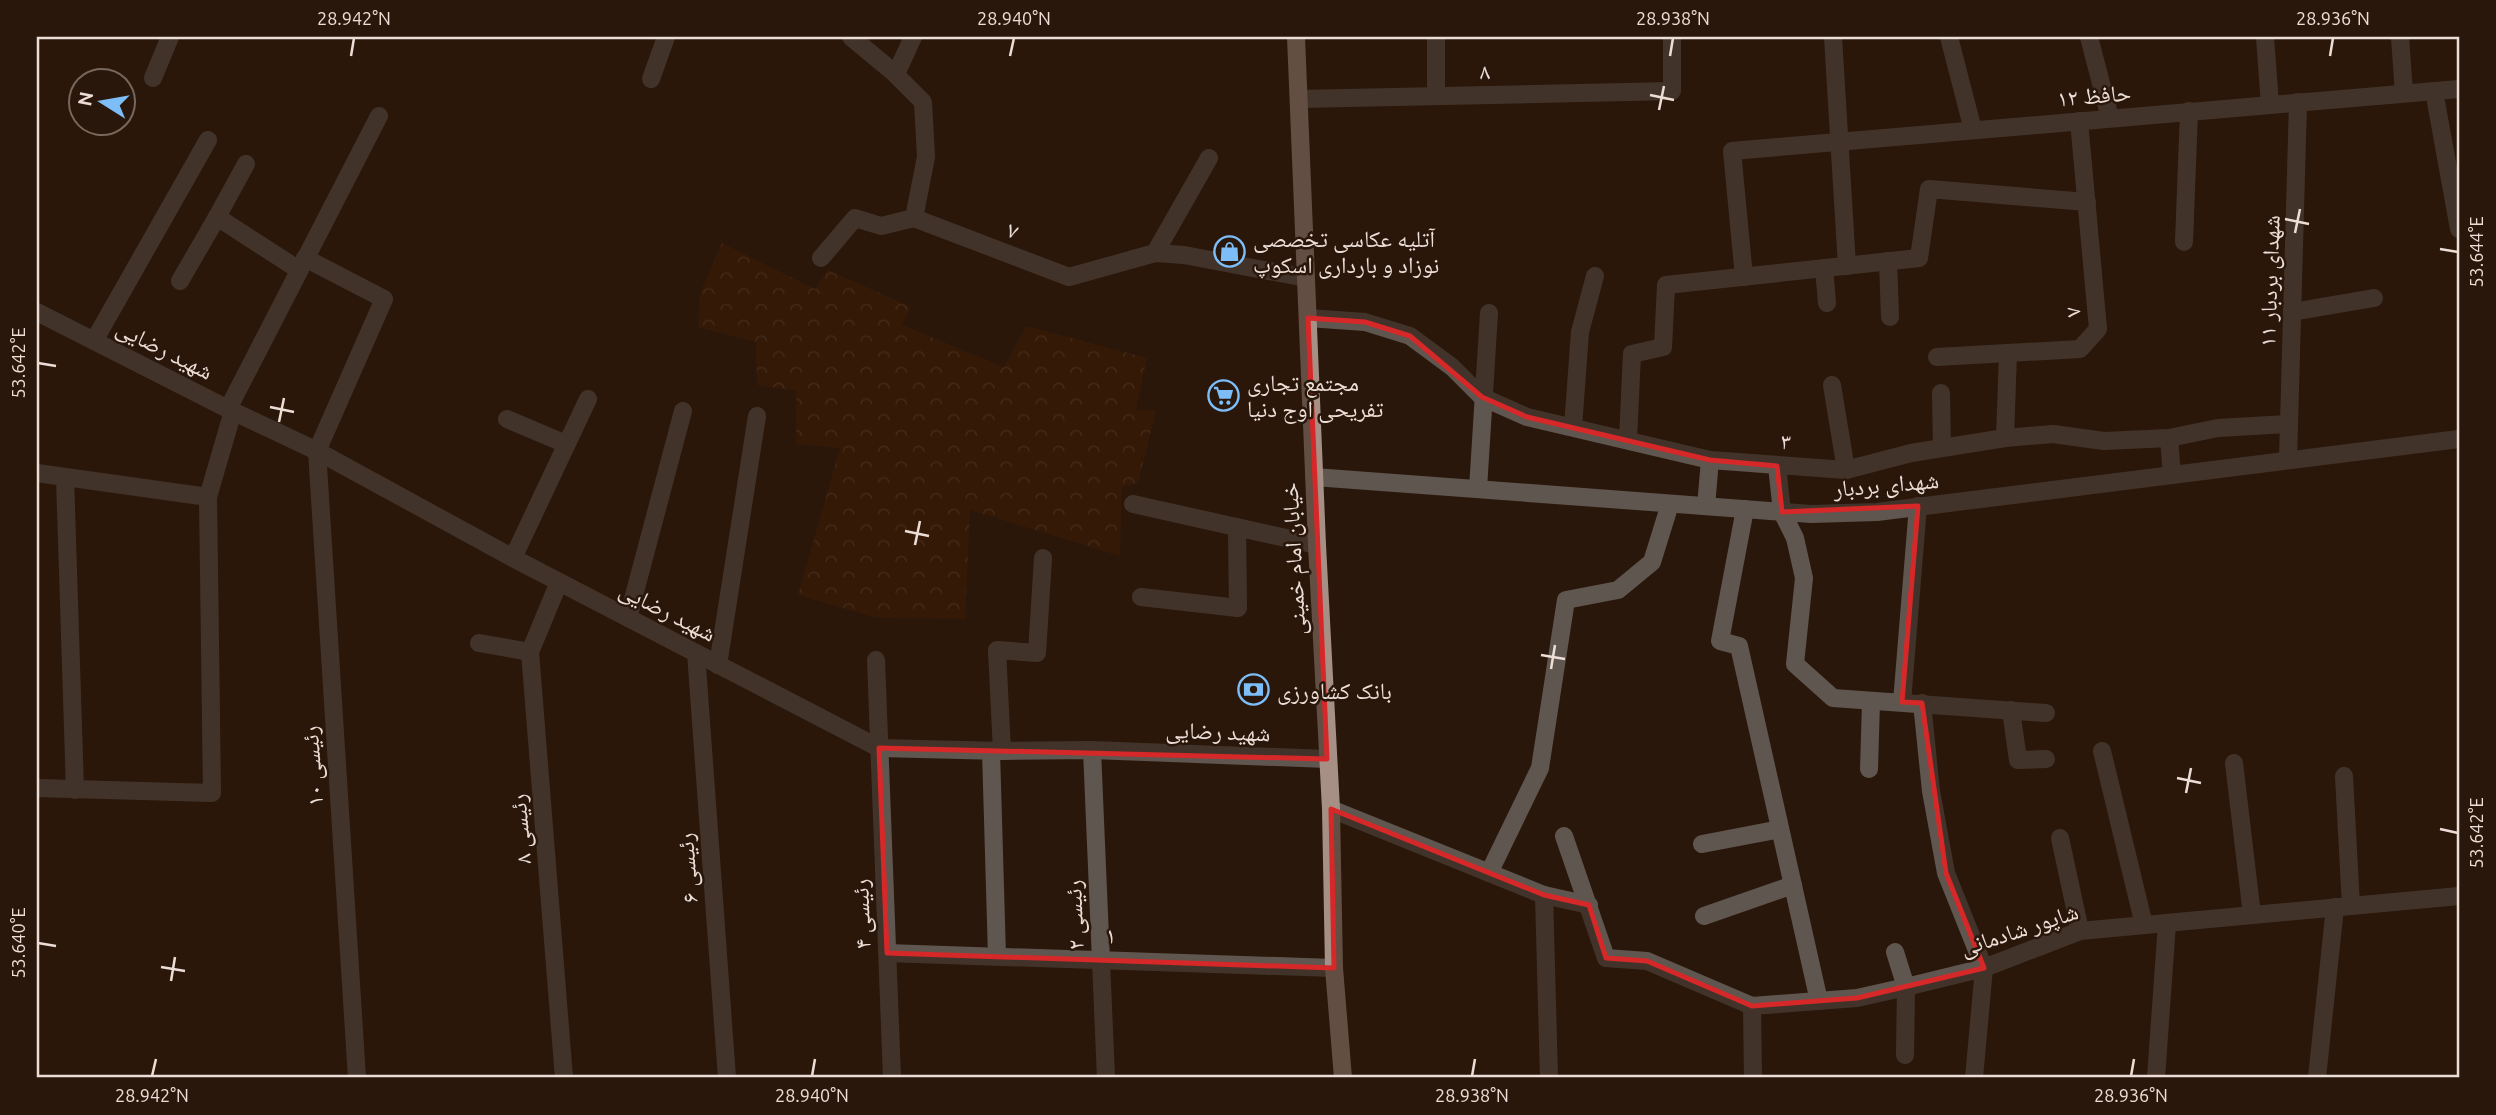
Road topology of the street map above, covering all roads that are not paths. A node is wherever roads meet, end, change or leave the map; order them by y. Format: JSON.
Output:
{"nodes":[{"id":1,"x":170,"y":37,"type":"edge"},
{"id":2,"x":666,"y":37,"type":"edge"},
{"id":3,"x":851,"y":37,"type":"edge"},
{"id":4,"x":913,"y":37,"type":"edge"},
{"id":5,"x":1296,"y":37,"type":"edge"},
{"id":6,"x":1436,"y":37,"type":"edge"},
{"id":7,"x":1672,"y":37,"type":"edge"},
{"id":8,"x":1833,"y":37,"type":"edge"},
{"id":9,"x":1949,"y":37,"type":"edge"},
{"id":10,"x":2089,"y":37,"type":"edge"},
{"id":11,"x":2264,"y":37,"type":"edge"},
{"id":12,"x":2400,"y":37,"type":"edge"},
{"id":13,"x":896,"y":74,"type":"junction"},
{"id":14,"x":153,"y":78,"type":"dead end"},
{"id":15,"x":651,"y":79,"type":"dead end"},
{"id":16,"x":2459,"y":89,"type":"edge"},
{"id":17,"x":2434,"y":91,"type":"junction"},
{"id":18,"x":2404,"y":93,"type":"junction"},
{"id":19,"x":1436,"y":96,"type":"junction"},
{"id":20,"x":1299,"y":99,"type":"junction"},
{"id":21,"x":2298,"y":102,"type":"junction"},
{"id":22,"x":2270,"y":105,"type":"junction"},
{"id":23,"x":2189,"y":111,"type":"junction"},
{"id":24,"x":379,"y":117,"type":"dead end"},
{"id":25,"x":2110,"y":118,"type":"junction"},
{"id":26,"x":2079,"y":121,"type":"junction"},
{"id":27,"x":1973,"y":130,"type":"junction"},
{"id":28,"x":208,"y":140,"type":"dead end"},
{"id":29,"x":1838,"y":141,"type":"junction"},
{"id":30,"x":1209,"y":158,"type":"dead end"},
{"id":31,"x":246,"y":164,"type":"dead end"},
{"id":32,"x":2087,"y":202,"type":"junction"},
{"id":33,"x":217,"y":216,"type":"junction"},
{"id":34,"x":914,"y":218,"type":"junction"},
{"id":35,"x":2459,"y":229,"type":"edge"},
{"id":36,"x":2183,"y":242,"type":"dead end"},
{"id":37,"x":1155,"y":254,"type":"junction"},
{"id":38,"x":821,"y":258,"type":"dead end"},
{"id":39,"x":1888,"y":261,"type":"junction"},
{"id":40,"x":302,"y":264,"type":"junction"},
{"id":41,"x":1847,"y":266,"type":"junction"},
{"id":42,"x":1824,"y":268,"type":"junction"},
{"id":43,"x":1595,"y":276,"type":"dead end"},
{"id":44,"x":1744,"y":277,"type":"junction"},
{"id":45,"x":1306,"y":278,"type":"junction"},
{"id":46,"x":180,"y":281,"type":"dead end"},
{"id":47,"x":2374,"y":298,"type":"dead end"},
{"id":48,"x":1827,"y":303,"type":"dead end"},
{"id":49,"x":37,"y":312,"type":"edge"},
{"id":50,"x":2292,"y":312,"type":"junction"},
{"id":51,"x":1489,"y":313,"type":"dead end"},
{"id":52,"x":1890,"y":317,"type":"dead end"},
{"id":53,"x":1308,"y":318,"type":"junction"},
{"id":54,"x":94,"y":341,"type":"junction"},
{"id":55,"x":2008,"y":353,"type":"junction"},
{"id":56,"x":1937,"y":357,"type":"dead end"},
{"id":57,"x":1832,"y":385,"type":"dead end"},
{"id":58,"x":1941,"y":393,"type":"dead end"},
{"id":59,"x":1482,"y":397,"type":"junction"},
{"id":60,"x":588,"y":398,"type":"dead end"},
{"id":61,"x":230,"y":410,"type":"junction"},
{"id":62,"x":682,"y":411,"type":"dead end"},
{"id":63,"x":757,"y":416,"type":"dead end"},
{"id":64,"x":507,"y":419,"type":"dead end"},
{"id":65,"x":2289,"y":424,"type":"junction"},
{"id":66,"x":1573,"y":427,"type":"junction"},
{"id":67,"x":2005,"y":438,"type":"junction"},
{"id":68,"x":2169,"y":438,"type":"junction"},
{"id":69,"x":1628,"y":439,"type":"junction"},
{"id":70,"x":2459,"y":439,"type":"edge"},
{"id":71,"x":566,"y":444,"type":"junction"},
{"id":72,"x":1942,"y":448,"type":"junction"},
{"id":73,"x":317,"y":451,"type":"junction"},
{"id":74,"x":1710,"y":460,"type":"junction"},
{"id":75,"x":2288,"y":460,"type":"junction"},
{"id":76,"x":1777,"y":466,"type":"junction"},
{"id":77,"x":1846,"y":470,"type":"junction"},
{"id":78,"x":37,"y":473,"type":"edge"},
{"id":79,"x":2172,"y":475,"type":"junction"},
{"id":80,"x":65,"y":477,"type":"junction"},
{"id":81,"x":1314,"y":477,"type":"junction"},
{"id":82,"x":1478,"y":489,"type":"junction"},
{"id":83,"x":208,"y":497,"type":"junction"},
{"id":84,"x":1133,"y":504,"type":"dead end"},
{"id":85,"x":1670,"y":504,"type":"junction"},
{"id":86,"x":1706,"y":506,"type":"junction"},
{"id":87,"x":1918,"y":506,"type":"junction"},
{"id":88,"x":1745,"y":509,"type":"junction"},
{"id":89,"x":1782,"y":512,"type":"junction"},
{"id":90,"x":1237,"y":527,"type":"junction"},
{"id":91,"x":1317,"y":545,"type":"junction"},
{"id":92,"x":513,"y":558,"type":"junction"},
{"id":93,"x":1043,"y":558,"type":"dead end"},
{"id":94,"x":559,"y":582,"type":"junction"},
{"id":95,"x":1141,"y":597,"type":"dead end"},
{"id":96,"x":628,"y":618,"type":"junction"},
{"id":97,"x":479,"y":643,"type":"dead end"},
{"id":98,"x":530,"y":652,"type":"junction"},
{"id":99,"x":696,"y":653,"type":"junction"},
{"id":100,"x":876,"y":660,"type":"dead end"},
{"id":101,"x":718,"y":665,"type":"junction"},
{"id":102,"x":1871,"y":702,"type":"junction"},
{"id":103,"x":1902,"y":702,"type":"junction"},
{"id":104,"x":1922,"y":703,"type":"junction"},
{"id":105,"x":2011,"y":710,"type":"junction"},
{"id":106,"x":2046,"y":713,"type":"dead end"},
{"id":107,"x":879,"y":748,"type":"junction"},
{"id":108,"x":1092,"y":750,"type":"junction"},
{"id":109,"x":996,"y":751,"type":"junction"},
{"id":110,"x":2102,"y":751,"type":"dead end"},
{"id":111,"x":1327,"y":759,"type":"junction"},
{"id":112,"x":2046,"y":759,"type":"dead end"},
{"id":113,"x":2234,"y":763,"type":"dead end"},
{"id":114,"x":1869,"y":769,"type":"dead end"},
{"id":115,"x":2344,"y":776,"type":"dead end"},
{"id":116,"x":37,"y":788,"type":"edge"},
{"id":117,"x":75,"y":790,"type":"junction"},
{"id":118,"x":1331,"y":808,"type":"junction"},
{"id":119,"x":1780,"y":829,"type":"junction"},
{"id":120,"x":1564,"y":836,"type":"dead end"},
{"id":121,"x":2060,"y":838,"type":"dead end"},
{"id":122,"x":1702,"y":844,"type":"dead end"},
{"id":123,"x":1489,"y":873,"type":"junction"},
{"id":124,"x":1793,"y":885,"type":"junction"},
{"id":125,"x":1544,"y":895,"type":"junction"},
{"id":126,"x":2459,"y":896,"type":"edge"},
{"id":127,"x":1589,"y":905,"type":"junction"},
{"id":128,"x":2343,"y":907,"type":"junction"},
{"id":129,"x":2252,"y":915,"type":"junction"},
{"id":130,"x":1704,"y":916,"type":"dead end"},
{"id":131,"x":2167,"y":923,"type":"junction"},
{"id":132,"x":2144,"y":925,"type":"junction"},
{"id":133,"x":2080,"y":931,"type":"junction"},
{"id":134,"x":1895,"y":952,"type":"dead end"},
{"id":135,"x":887,"y":953,"type":"junction"},
{"id":136,"x":997,"y":956,"type":"junction"},
{"id":137,"x":1100,"y":959,"type":"junction"},
{"id":138,"x":1334,"y":968,"type":"junction"},
{"id":139,"x":1984,"y":968,"type":"junction"},
{"id":140,"x":1906,"y":987,"type":"junction"},
{"id":141,"x":1819,"y":1001,"type":"junction"},
{"id":142,"x":1752,"y":1006,"type":"junction"},
{"id":143,"x":1905,"y":1055,"type":"dead end"},
{"id":144,"x":357,"y":1078,"type":"edge"},
{"id":145,"x":564,"y":1078,"type":"edge"},
{"id":146,"x":727,"y":1078,"type":"edge"},
{"id":147,"x":892,"y":1078,"type":"edge"},
{"id":148,"x":1106,"y":1078,"type":"edge"},
{"id":149,"x":1343,"y":1078,"type":"edge"},
{"id":150,"x":1549,"y":1078,"type":"edge"},
{"id":151,"x":1753,"y":1078,"type":"edge"},
{"id":152,"x":1974,"y":1078,"type":"edge"},
{"id":153,"x":2157,"y":1078,"type":"edge"},
{"id":154,"x":2317,"y":1078,"type":"edge"}],
"edges":[{"from":1,"to":14,"type":"street"},
{"from":2,"to":15,"type":"street"},
{"from":3,"to":13,"type":"street"},
{"from":4,"to":13,"type":"street"},
{"from":5,"to":20,"type":"main road","name":"خیابان امام خمینی"},
{"from":6,"to":19,"type":"street"},
{"from":7,"to":19,"type":"street","name":"۸"},
{"from":8,"to":29,"type":"street"},
{"from":9,"to":27,"type":"street"},
{"from":10,"to":25,"type":"street"},
{"from":11,"to":22,"type":"street"},
{"from":12,"to":18,"type":"street"},
{"from":13,"to":34,"type":"street"},
{"from":16,"to":17,"type":"street","name":"حافظ ۱۲"},
{"from":17,"to":18,"type":"street","name":"حافظ ۱۲"},
{"from":17,"to":35,"type":"street"},
{"from":18,"to":21,"type":"street","name":"حافظ ۱۲"},
{"from":19,"to":20,"type":"street","name":"۸"},
{"from":20,"to":45,"type":"main road","name":"خیابان امام خمینی"},
{"from":21,"to":22,"type":"street","name":"حافظ ۱۲"},
{"from":21,"to":50,"type":"street","name":"شهدای بردبار ۱۱"},
{"from":22,"to":23,"type":"street","name":"حافظ ۱۲"},
{"from":23,"to":25,"type":"street","name":"حافظ ۱۲"},
{"from":23,"to":36,"type":"street"},
{"from":24,"to":40,"type":"street"},
{"from":25,"to":26,"type":"street","name":"حافظ ۱۲"},
{"from":26,"to":27,"type":"street","name":"حافظ ۱۲"},
{"from":26,"to":32,"type":"street","name":"۷"},
{"from":27,"to":29,"type":"street","name":"حافظ ۱۲"},
{"from":28,"to":54,"type":"street"},
{"from":29,"to":41,"type":"street"},
{"from":29,"to":44,"type":"street","name":"حافظ ۱۲"},
{"from":30,"to":37,"type":"street"},
{"from":31,"to":33,"type":"street"},
{"from":32,"to":39,"type":"street"},
{"from":32,"to":55,"type":"street","name":"۷"},
{"from":33,"to":40,"type":"street"},
{"from":33,"to":46,"type":"street"},
{"from":34,"to":37,"type":"street","name":"۷"},
{"from":34,"to":38,"type":"street"},
{"from":37,"to":45,"type":"street","name":"۷"},
{"from":39,"to":41,"type":"street"},
{"from":39,"to":52,"type":"street"},
{"from":40,"to":61,"type":"street"},
{"from":40,"to":73,"type":"street"},
{"from":41,"to":42,"type":"street"},
{"from":42,"to":44,"type":"street"},
{"from":42,"to":48,"type":"street"},
{"from":43,"to":66,"type":"street"},
{"from":44,"to":69,"type":"street"},
{"from":45,"to":53,"type":"main road","name":"خیابان امام خمینی"},
{"from":47,"to":50,"type":"street"},
{"from":49,"to":54,"type":"street","name":"شهید رضایی"},
{"from":50,"to":65,"type":"street","name":"شهدای بردبار ۱۱"},
{"from":51,"to":59,"type":"street"},
{"from":53,"to":59,"type":"street","name":"۳"},
{"from":53,"to":81,"type":"main road","name":"خیابان امام خمینی"},
{"from":54,"to":61,"type":"street","name":"شهید رضایی"},
{"from":55,"to":56,"type":"street","name":"۷"},
{"from":55,"to":67,"type":"street"},
{"from":57,"to":77,"type":"street"},
{"from":58,"to":72,"type":"street"},
{"from":59,"to":66,"type":"street","name":"۳"},
{"from":59,"to":82,"type":"street"},
{"from":60,"to":71,"type":"street"},
{"from":61,"to":73,"type":"street","name":"شهید رضایی"},
{"from":61,"to":83,"type":"street"},
{"from":62,"to":96,"type":"street"},
{"from":63,"to":101,"type":"street"},
{"from":64,"to":71,"type":"street"},
{"from":65,"to":68,"type":"street","name":"۳"},
{"from":65,"to":75,"type":"street","name":"شهدای بردبار ۱۱"},
{"from":66,"to":69,"type":"street","name":"۳"},
{"from":67,"to":68,"type":"street","name":"۳"},
{"from":67,"to":72,"type":"street","name":"۳"},
{"from":68,"to":79,"type":"street"},
{"from":69,"to":74,"type":"street","name":"۳"},
{"from":70,"to":75,"type":"street","name":"شهدای بردبار"},
{"from":71,"to":92,"type":"street"},
{"from":72,"to":77,"type":"street","name":"۳"},
{"from":73,"to":92,"type":"street","name":"شهید رضایی"},
{"from":73,"to":144,"type":"street","name":"رئیسی ۱۰"},
{"from":74,"to":76,"type":"street","name":"۳"},
{"from":74,"to":86,"type":"street"},
{"from":75,"to":79,"type":"street","name":"شهدای بردبار"},
{"from":76,"to":77,"type":"street","name":"۳"},
{"from":76,"to":89,"type":"street"},
{"from":78,"to":80,"type":"street"},
{"from":79,"to":87,"type":"street","name":"شهدای بردبار"},
{"from":80,"to":83,"type":"street"},
{"from":80,"to":117,"type":"street"},
{"from":81,"to":82,"type":"street","name":"شهدای بردبار"},
{"from":81,"to":91,"type":"main road","name":"خیابان امام خمینی"},
{"from":82,"to":85,"type":"street","name":"شهدای بردبار"},
{"from":83,"to":117,"type":"street"},
{"from":84,"to":90,"type":"street"},
{"from":85,"to":86,"type":"street","name":"شهدای بردبار"},
{"from":85,"to":123,"type":"street"},
{"from":86,"to":88,"type":"street","name":"شهدای بردبار"},
{"from":87,"to":89,"type":"street","name":"شهدای بردبار"},
{"from":87,"to":103,"type":"street"},
{"from":88,"to":89,"type":"street","name":"شهدای بردبار"},
{"from":88,"to":119,"type":"street"},
{"from":89,"to":102,"type":"street"},
{"from":90,"to":91,"type":"street"},
{"from":90,"to":95,"type":"street"},
{"from":91,"to":111,"type":"main road","name":"خیابان امام خمینی"},
{"from":92,"to":94,"type":"street","name":"شهید رضایی"},
{"from":93,"to":109,"type":"street"},
{"from":94,"to":96,"type":"street","name":"شهید رضایی"},
{"from":94,"to":98,"type":"street","name":"رئیسی ۸"},
{"from":96,"to":99,"type":"street","name":"شهید رضایی"},
{"from":97,"to":98,"type":"street"},
{"from":98,"to":145,"type":"street","name":"رئیسی ۸"},
{"from":99,"to":101,"type":"street","name":"شهید رضایی"},
{"from":99,"to":146,"type":"street","name":"رئیسی ۶"},
{"from":100,"to":107,"type":"street","name":"رئیسی ۴"},
{"from":101,"to":107,"type":"street","name":"شهید رضایی"},
{"from":102,"to":103,"type":"street"},
{"from":102,"to":114,"type":"street"},
{"from":103,"to":104,"type":"street"},
{"from":104,"to":105,"type":"street"},
{"from":104,"to":139,"type":"street"},
{"from":105,"to":106,"type":"street"},
{"from":105,"to":112,"type":"street"},
{"from":107,"to":109,"type":"street","name":"شهید رضایی"},
{"from":107,"to":135,"type":"street","name":"رئیسی ۴"},
{"from":108,"to":109,"type":"street","name":"شهید رضایی"},
{"from":108,"to":111,"type":"street","name":"شهید رضایی"},
{"from":108,"to":137,"type":"street","name":"رئیسی ۲"},
{"from":109,"to":136,"type":"street"},
{"from":110,"to":132,"type":"street"},
{"from":111,"to":118,"type":"main road","name":"خیابان امام خمینی"},
{"from":113,"to":129,"type":"street"},
{"from":115,"to":128,"type":"street"},
{"from":116,"to":117,"type":"street"},
{"from":118,"to":123,"type":"street"},
{"from":118,"to":138,"type":"main road","name":"خیابان امام خمینی"},
{"from":119,"to":122,"type":"street"},
{"from":119,"to":124,"type":"street"},
{"from":120,"to":127,"type":"street"},
{"from":121,"to":133,"type":"street"},
{"from":123,"to":125,"type":"street"},
{"from":124,"to":130,"type":"street"},
{"from":124,"to":141,"type":"street"},
{"from":125,"to":127,"type":"street"},
{"from":125,"to":150,"type":"street"},
{"from":126,"to":128,"type":"street","name":"شاپور شادمانی"},
{"from":127,"to":142,"type":"street","name":"شاپور شادمانی"},
{"from":128,"to":129,"type":"street","name":"شاپور شادمانی"},
{"from":128,"to":154,"type":"street"},
{"from":129,"to":131,"type":"street","name":"شاپور شادمانی"},
{"from":131,"to":132,"type":"street","name":"شاپور شادمانی"},
{"from":131,"to":153,"type":"street"},
{"from":132,"to":133,"type":"street","name":"شاپور شادمانی"},
{"from":133,"to":139,"type":"street","name":"شاپور شادمانی"},
{"from":134,"to":140,"type":"street"},
{"from":135,"to":136,"type":"street","name":"۱"},
{"from":135,"to":147,"type":"street","name":"رئیسی ۴"},
{"from":136,"to":137,"type":"street","name":"۱"},
{"from":137,"to":138,"type":"street","name":"۱"},
{"from":137,"to":148,"type":"street","name":"رئیسی ۲"},
{"from":138,"to":149,"type":"main road","name":"خیابان امام خمینی"},
{"from":139,"to":140,"type":"street","name":"شاپور شادمانی"},
{"from":139,"to":152,"type":"street"},
{"from":140,"to":141,"type":"street","name":"شاپور شادمانی"},
{"from":140,"to":143,"type":"street"},
{"from":141,"to":142,"type":"street","name":"شاپور شادمانی"},
{"from":142,"to":151,"type":"street"}]}
